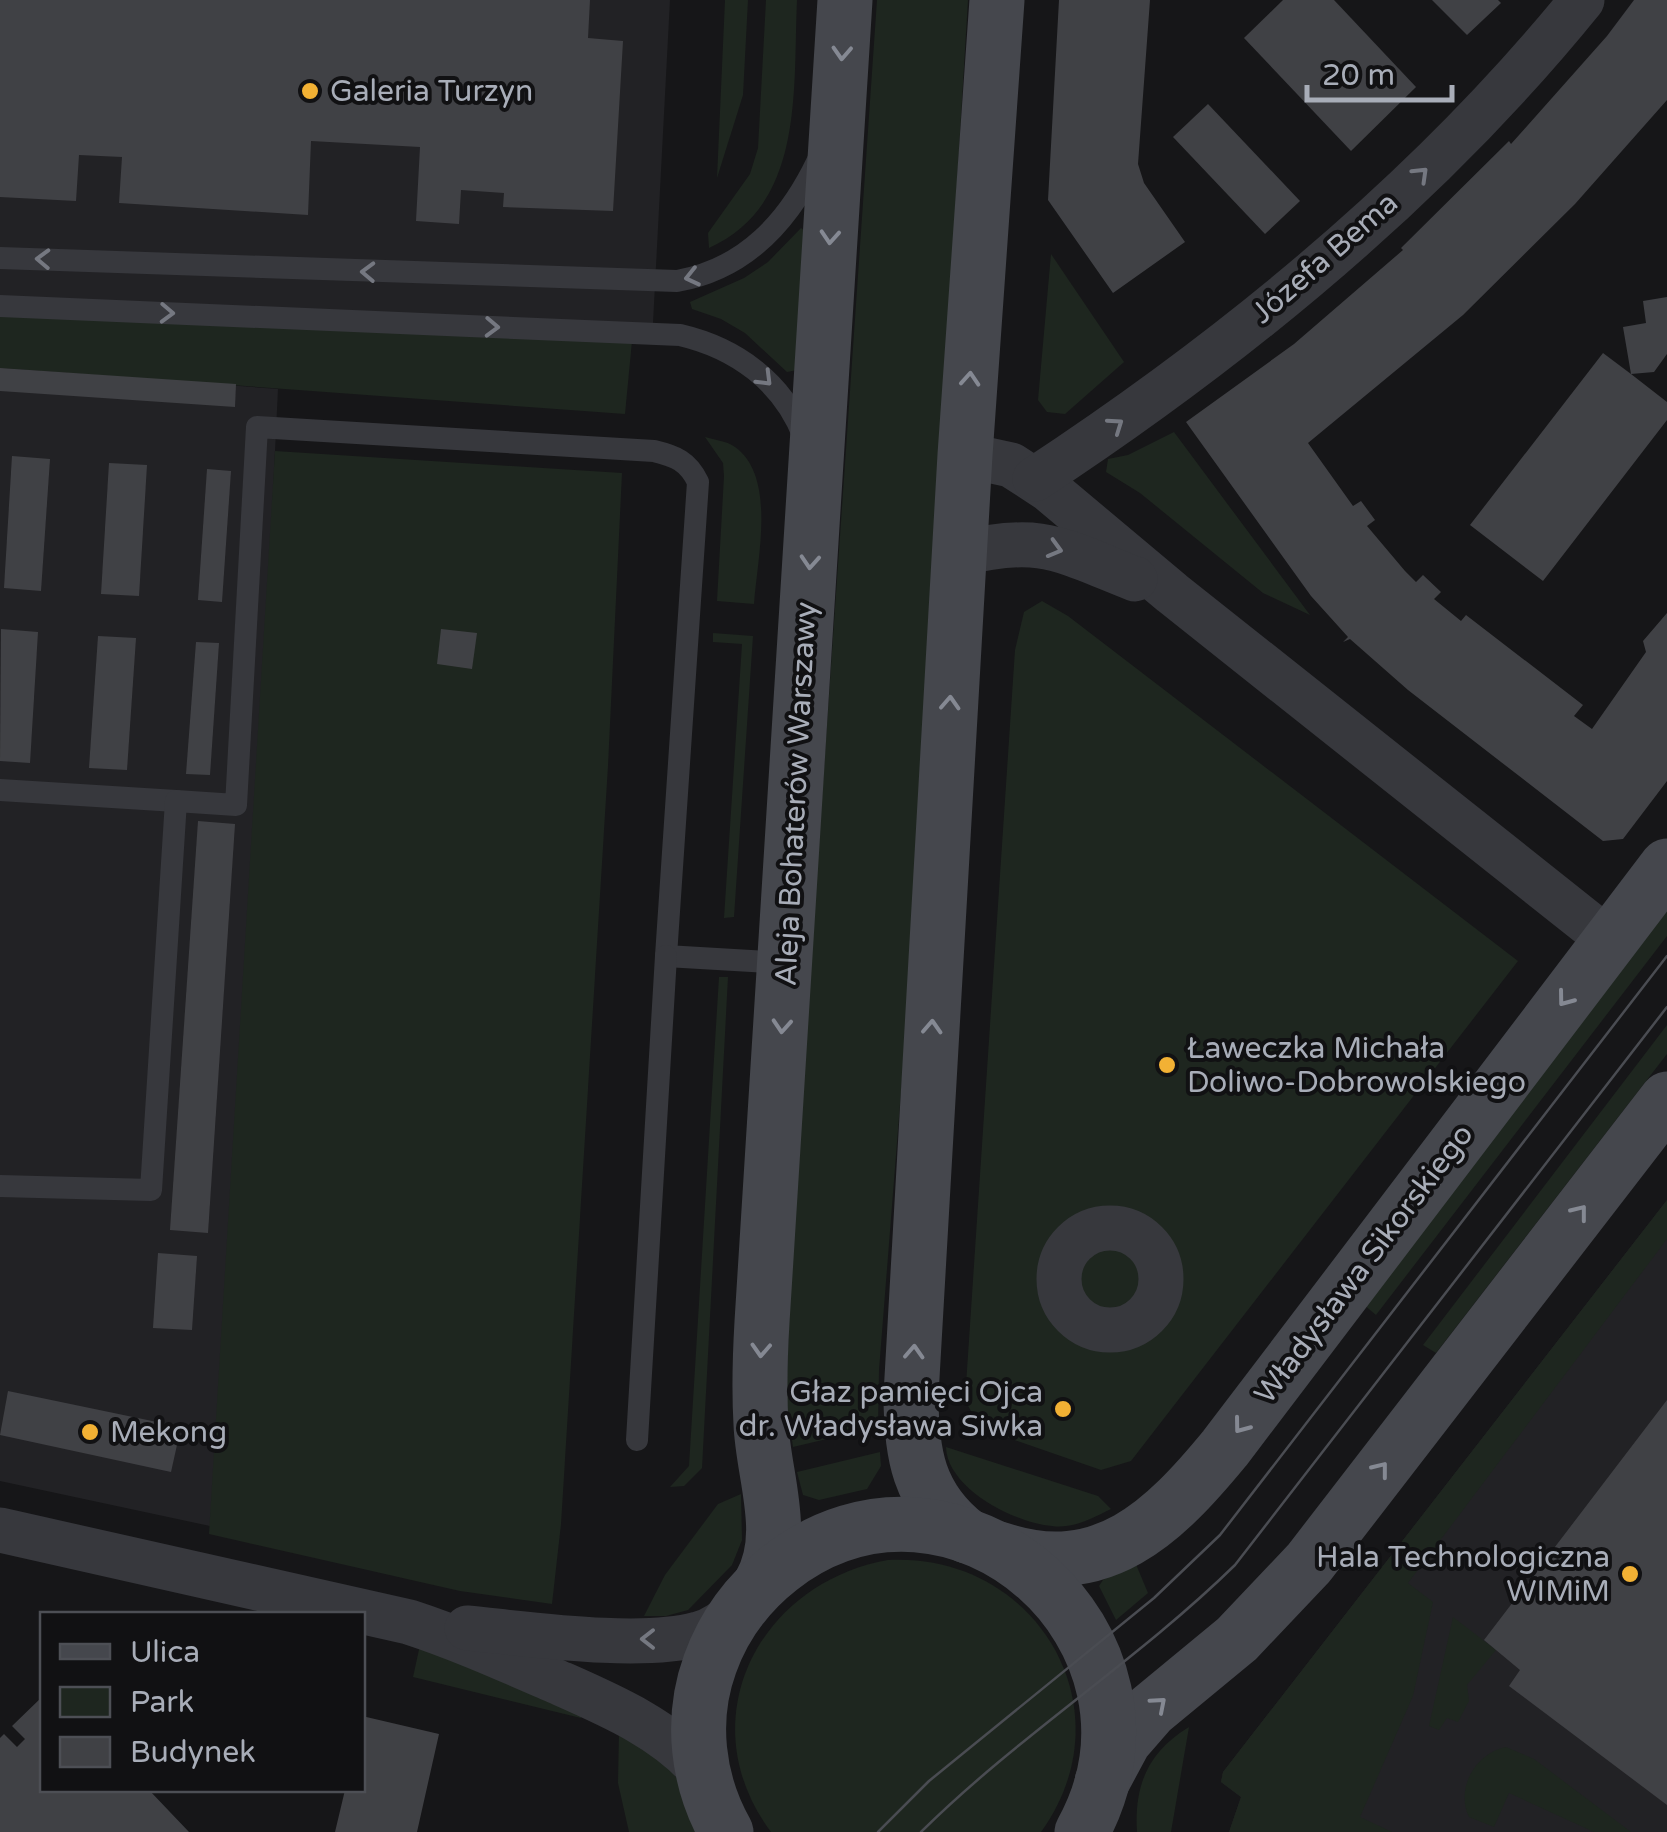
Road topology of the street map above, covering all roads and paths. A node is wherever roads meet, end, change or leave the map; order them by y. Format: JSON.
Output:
{"nodes":[{"id":1,"x":845,"y":0,"type":"edge"},
{"id":2,"x":997,"y":0,"type":"edge"},
{"id":3,"x":1582,"y":0,"type":"edge"},
{"id":4,"x":839,"y":105,"type":"junction"},
{"id":5,"x":0,"y":258,"type":"edge"},
{"id":6,"x":0,"y":306,"type":"edge"},
{"id":7,"x":965,"y":455,"type":"junction"},
{"id":8,"x":1034,"y":479,"type":"junction"},
{"id":9,"x":815,"y":489,"type":"junction"},
{"id":10,"x":960,"y":554,"type":"junction"},
{"id":11,"x":1172,"y":593,"type":"junction"},
{"id":12,"x":0,"y":790,"type":"edge"},
{"id":13,"x":176,"y":801,"type":"junction"},
{"id":14,"x":1667,"y":866,"type":"edge"},
{"id":15,"x":1609,"y":940,"type":"junction"},
{"id":16,"x":666,"y":956,"type":"junction"},
{"id":17,"x":786,"y":963,"type":"junction"},
{"id":18,"x":1667,"y":1099,"type":"edge"},
{"id":19,"x":0,"y":1186,"type":"edge"},
{"id":20,"x":637,"y":1440,"type":"dead end"},
{"id":21,"x":0,"y":1530,"type":"edge"},
{"id":22,"x":983,"y":1543,"type":"junction"},
{"id":23,"x":749,"y":1598,"type":"junction"},
{"id":24,"x":365,"y":1612,"type":"edge"},
{"id":25,"x":365,"y":1612,"type":"edge"},
{"id":26,"x":409,"y":1622,"type":"junction"},
{"id":27,"x":703,"y":1773,"type":"junction"},
{"id":28,"x":1106,"y":1799,"type":"edge"},
{"id":29,"x":726,"y":1832,"type":"edge"},
{"id":30,"x":1082,"y":1832,"type":"edge"}],
"edges":[{"from":1,"to":4,"type":"street","name":"Aleja Bohaterów Warszawy","one_way":true},
{"from":7,"to":2,"type":"street","one_way":true},
{"from":8,"to":3,"type":"street","name":"Józefa Bema","one_way":true},
{"from":4,"to":5,"type":"lane","one_way":true},
{"from":4,"to":9,"type":"street","name":"Aleja Bohaterów Warszawy","one_way":true},
{"from":6,"to":9,"type":"lane","one_way":true},
{"from":7,"to":8,"type":"street"},
{"from":7,"to":10,"type":"street"},
{"from":8,"to":11,"type":"street"},
{"from":9,"to":17,"type":"street","name":"Aleja Bohaterów Warszawy","one_way":true},
{"from":10,"to":11,"type":"street","one_way":true},
{"from":22,"to":10,"type":"street","one_way":true},
{"from":11,"to":15,"type":"street"},
{"from":12,"to":13,"type":"lane"},
{"from":13,"to":16,"type":"lane"},
{"from":13,"to":19,"type":"lane"},
{"from":14,"to":15,"type":"street","name":"Władysława Sikorskiego"},
{"from":15,"to":22,"type":"street","name":"Władysława Sikorskiego","one_way":true},
{"from":16,"to":17,"type":"lane"},
{"from":16,"to":20,"type":"lane"},
{"from":17,"to":23,"type":"street","name":"Aleja Bohaterów Warszawy","one_way":true},
{"from":28,"to":18,"type":"street","one_way":true},
{"from":21,"to":25,"type":"street"},
{"from":22,"to":23,"type":"street","name":"Władysława Sikorskiego"},
{"from":22,"to":28,"type":"street"},
{"from":23,"to":26,"type":"street","one_way":true},
{"from":23,"to":27,"type":"street"},
{"from":24,"to":26,"type":"street"},
{"from":26,"to":27,"type":"street"},
{"from":27,"to":29,"type":"street"},
{"from":28,"to":30,"type":"street"}]}
